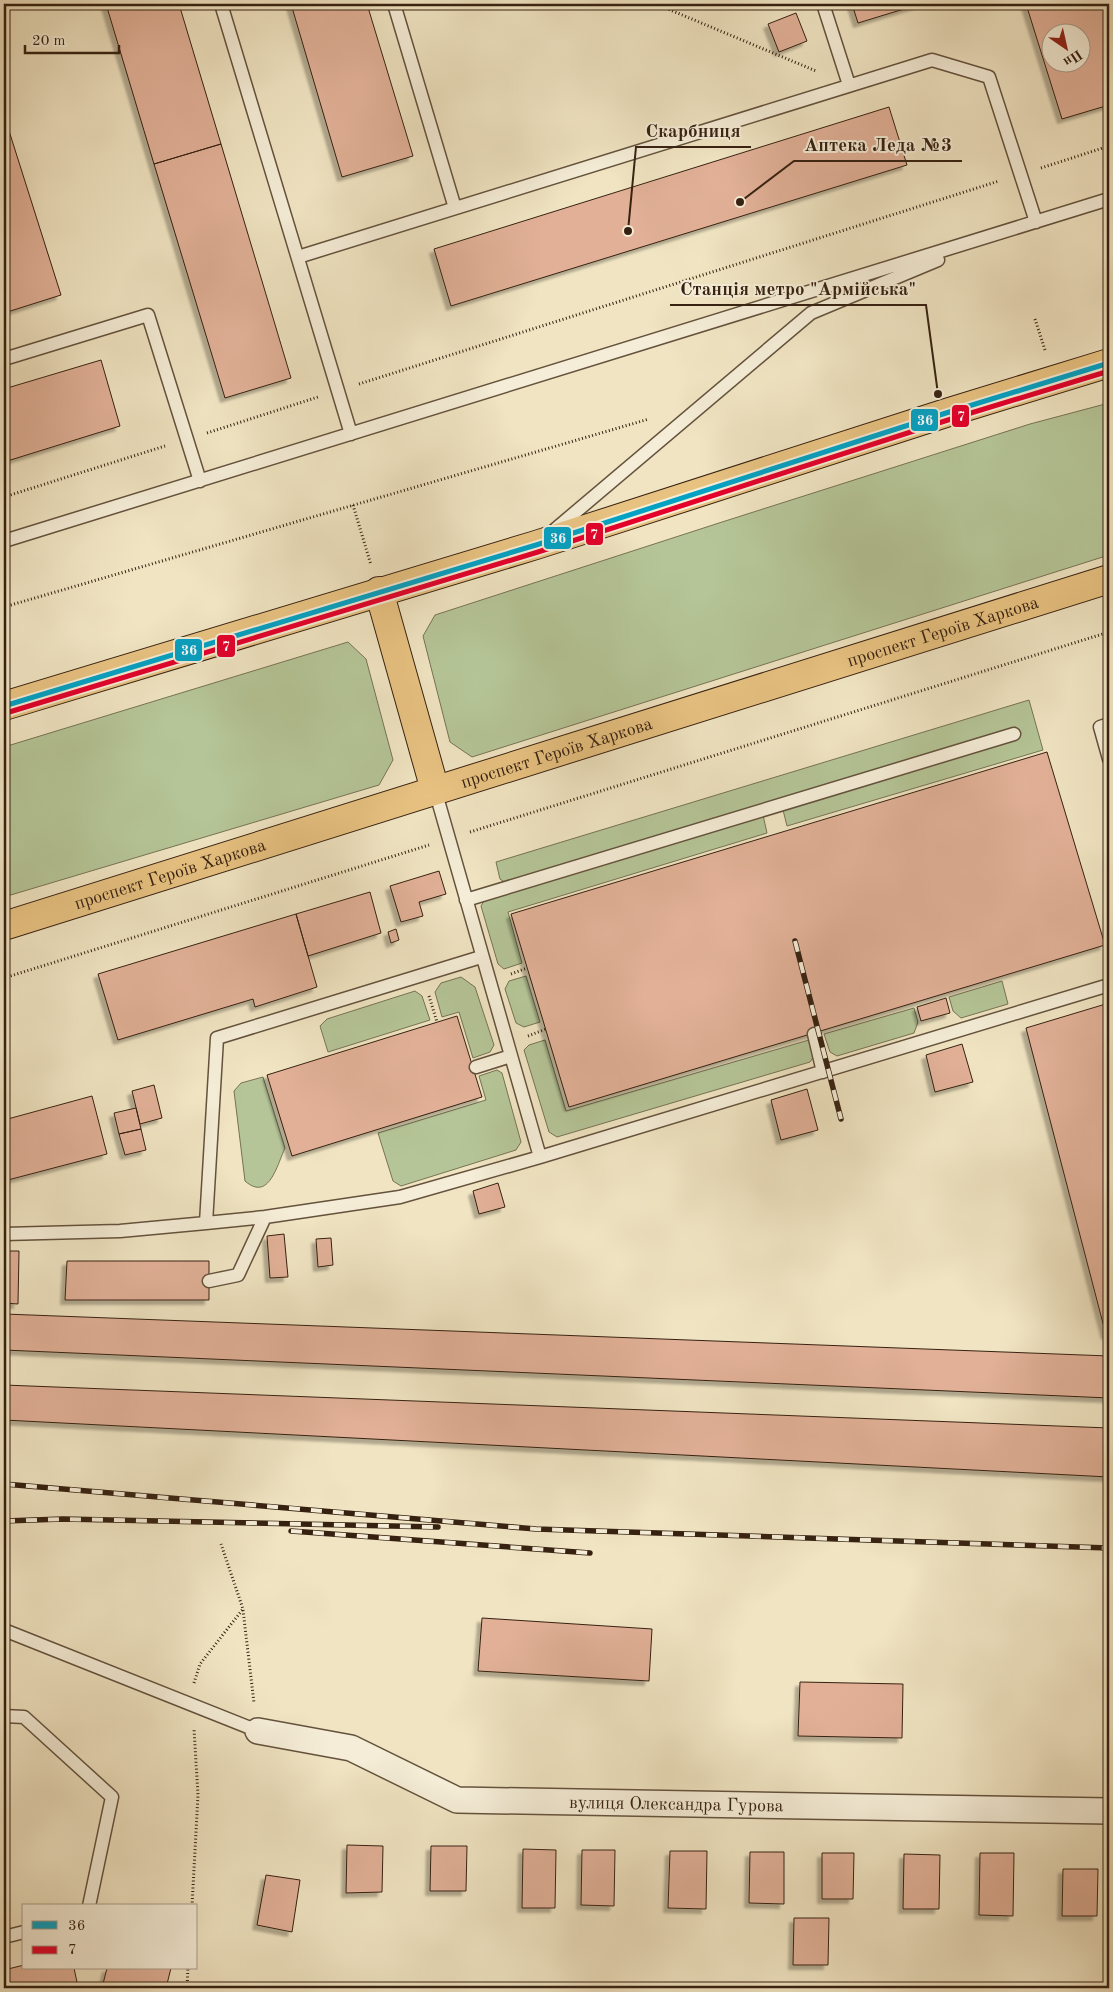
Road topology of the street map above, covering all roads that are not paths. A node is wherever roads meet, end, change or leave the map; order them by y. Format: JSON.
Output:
{"nodes":[{"id":1,"x":221,"y":4,"type":"edge"},
{"id":2,"x":394,"y":4,"type":"edge"},
{"id":3,"x":823,"y":4,"type":"edge"},
{"id":4,"x":849,"y":85,"type":"junction"},
{"id":5,"x":1109,"y":199,"type":"edge"},
{"id":6,"x":455,"y":208,"type":"junction"},
{"id":7,"x":1036,"y":222,"type":"junction"},
{"id":8,"x":1008,"y":230,"type":"junction"},
{"id":9,"x":298,"y":257,"type":"junction"},
{"id":10,"x":4,"y":359,"type":"edge"},
{"id":11,"x":1109,"y":363,"type":"edge"},
{"id":12,"x":351,"y":434,"type":"junction"},
{"id":13,"x":200,"y":480,"type":"junction"},
{"id":14,"x":4,"y":541,"type":"edge"},
{"id":15,"x":536,"y":545,"type":"junction"},
{"id":16,"x":1109,"y":580,"type":"edge"},
{"id":17,"x":379,"y":592,"type":"junction"},
{"id":18,"x":4,"y":706,"type":"edge"},
{"id":19,"x":1109,"y":724,"type":"edge"},
{"id":20,"x":1014,"y":734,"type":"dead end"},
{"id":21,"x":1109,"y":759,"type":"edge"},
{"id":22,"x":435,"y":790,"type":"junction"},
{"id":23,"x":466,"y":900,"type":"junction"},
{"id":24,"x":4,"y":926,"type":"edge"},
{"id":25,"x":482,"y":957,"type":"junction"},
{"id":26,"x":1109,"y":985,"type":"edge"},
{"id":27,"x":814,"y":1034,"type":"dead end"},
{"id":28,"x":511,"y":1056,"type":"junction"},
{"id":29,"x":476,"y":1067,"type":"dead end"},
{"id":30,"x":822,"y":1072,"type":"junction"},
{"id":31,"x":540,"y":1157,"type":"junction"},
{"id":32,"x":265,"y":1217,"type":"junction"},
{"id":33,"x":206,"y":1223,"type":"junction"},
{"id":34,"x":4,"y":1234,"type":"edge"},
{"id":35,"x":209,"y":1280,"type":"dead end"},
{"id":36,"x":4,"y":1630,"type":"edge"},
{"id":37,"x":4,"y":1716,"type":"edge"},
{"id":38,"x":258,"y":1731,"type":"joint"},
{"id":39,"x":1109,"y":1811,"type":"edge"},
{"id":40,"x":90,"y":1904,"type":"edge"},
{"id":41,"x":22,"y":1932,"type":"edge"},
{"id":42,"x":4,"y":1937,"type":"edge"}],
"edges":[{"from":1,"to":9,"type":"lane"},
{"from":2,"to":6,"type":"lane"},
{"from":3,"to":4,"type":"lane"},
{"from":4,"to":6,"type":"lane"},
{"from":4,"to":7,"type":"lane"},
{"from":5,"to":7,"type":"lane"},
{"from":6,"to":9,"type":"lane"},
{"from":7,"to":8,"type":"lane"},
{"from":8,"to":12,"type":"lane"},
{"from":8,"to":15,"type":"lane"},
{"from":9,"to":12,"type":"lane"},
{"from":10,"to":13,"type":"lane"},
{"from":11,"to":15,"type":"main road"},
{"from":12,"to":13,"type":"lane"},
{"from":13,"to":14,"type":"lane"},
{"from":15,"to":17,"type":"main road"},
{"from":16,"to":22,"type":"main road","name":"проспект Героїв Харкова"},
{"from":17,"to":18,"type":"main road"},
{"from":17,"to":22,"type":"main road"},
{"from":19,"to":21,"type":"lane"},
{"from":20,"to":23,"type":"lane"},
{"from":22,"to":23,"type":"lane"},
{"from":22,"to":24,"type":"main road","name":"проспект Героїв Харкова"},
{"from":23,"to":25,"type":"lane"},
{"from":25,"to":28,"type":"lane"},
{"from":25,"to":33,"type":"lane"},
{"from":26,"to":30,"type":"lane"},
{"from":27,"to":30,"type":"lane"},
{"from":28,"to":29,"type":"lane"},
{"from":28,"to":31,"type":"lane"},
{"from":30,"to":31,"type":"lane"},
{"from":31,"to":32,"type":"lane"},
{"from":32,"to":33,"type":"lane"},
{"from":32,"to":35,"type":"lane"},
{"from":33,"to":34,"type":"lane"},
{"from":36,"to":38,"type":"lane"},
{"from":37,"to":40,"type":"lane"},
{"from":38,"to":39,"type":"street","name":"вулиця Олександра Гурова"},
{"from":41,"to":42,"type":"lane"}]}
